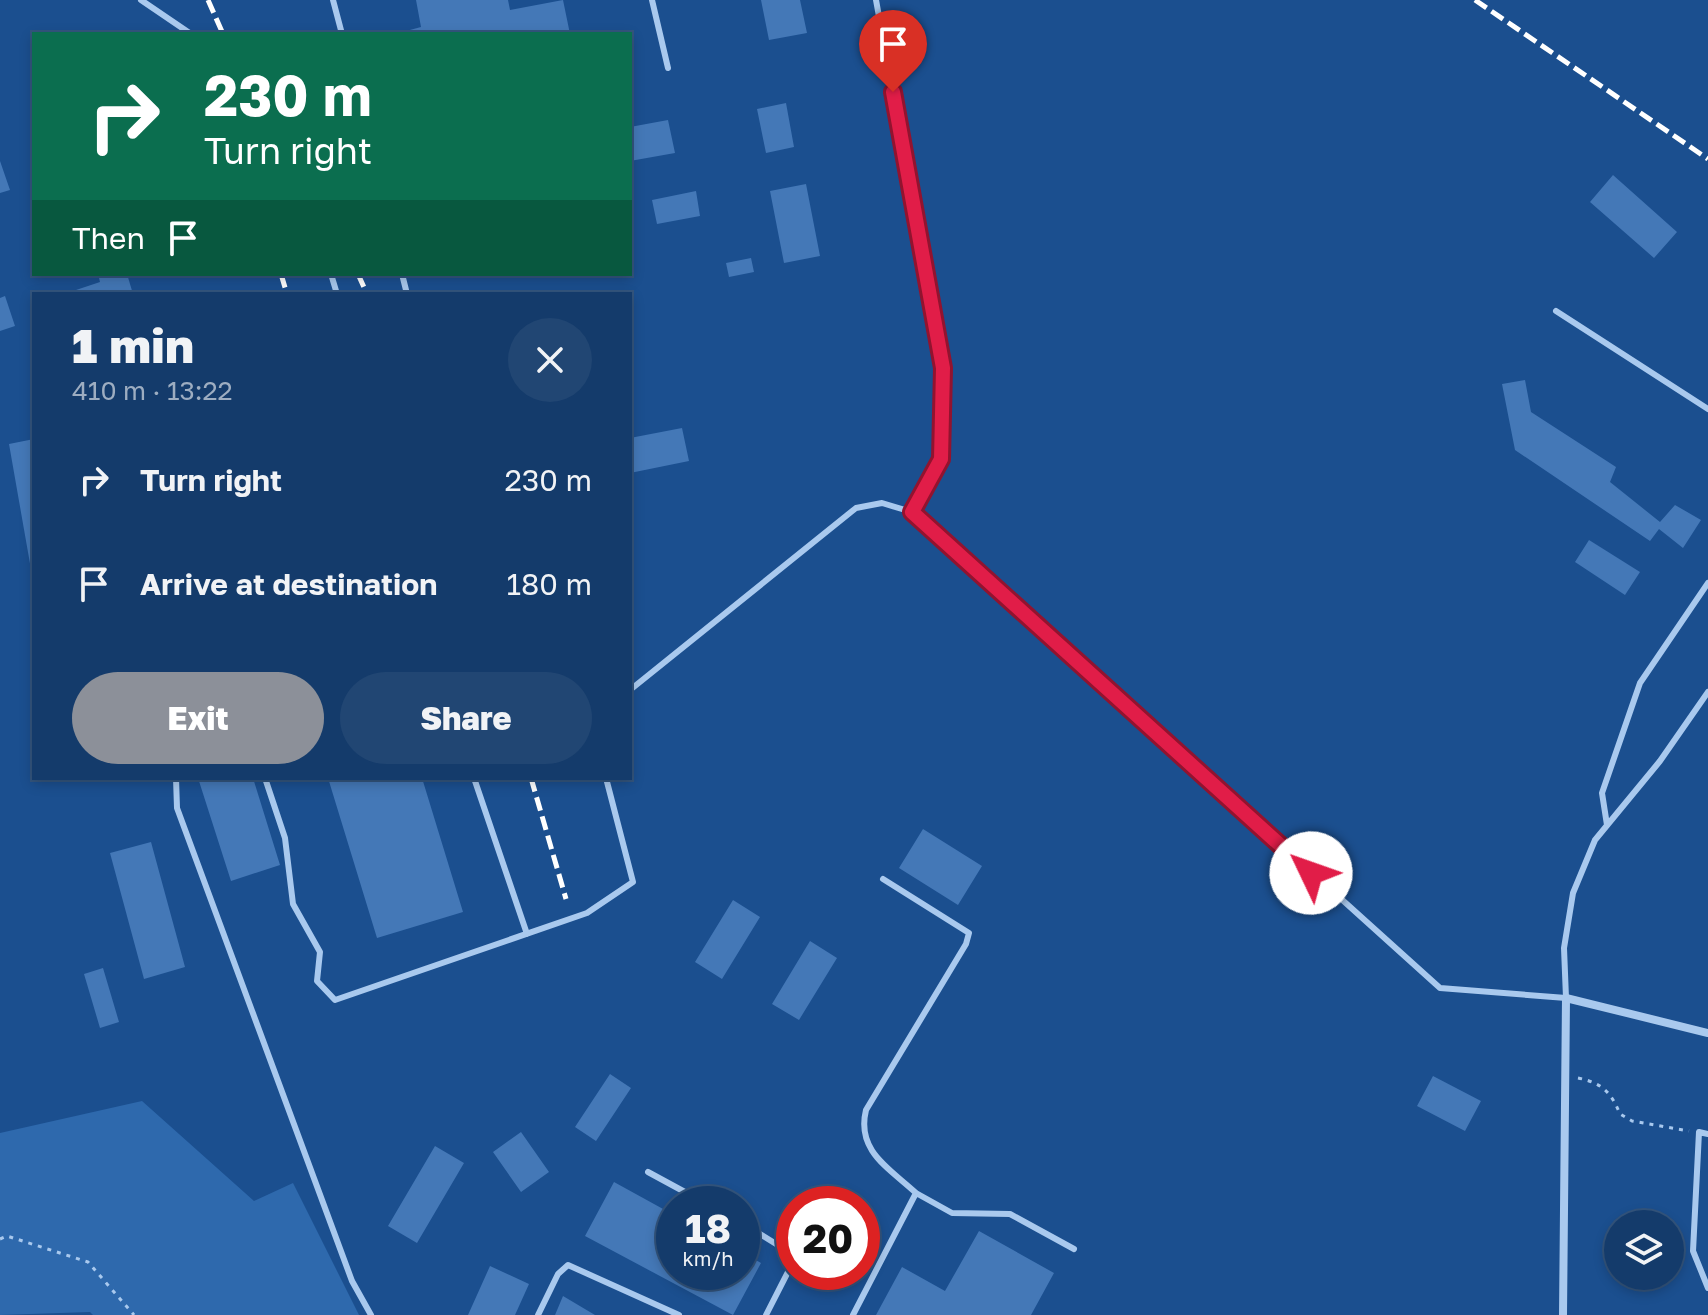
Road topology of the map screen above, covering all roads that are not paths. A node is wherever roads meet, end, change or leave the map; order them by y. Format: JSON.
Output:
{"nodes":[{"id":1,"x":141,"y":0,"type":"edge"},
{"id":2,"x":333,"y":0,"type":"edge"},
{"id":3,"x":652,"y":0,"type":"edge"},
{"id":4,"x":876,"y":0,"type":"edge"},
{"id":5,"x":189,"y":32,"type":"edge"},
{"id":6,"x":341,"y":32,"type":"edge"},
{"id":7,"x":668,"y":68,"type":"dead end"},
{"id":8,"x":1556,"y":311,"type":"dead end"},
{"id":9,"x":1708,"y":409,"type":"edge"},
{"id":10,"x":912,"y":512,"type":"junction"},
{"id":11,"x":1708,"y":583,"type":"edge"},
{"id":12,"x":632,"y":688,"type":"edge"},
{"id":13,"x":1708,"y":692,"type":"edge"},
{"id":14,"x":176,"y":780,"type":"edge"},
{"id":15,"x":266,"y":780,"type":"edge"},
{"id":16,"x":475,"y":780,"type":"edge"},
{"id":17,"x":607,"y":780,"type":"edge"},
{"id":18,"x":1607,"y":825,"type":"junction"},
{"id":19,"x":883,"y":879,"type":"dead end"},
{"id":20,"x":527,"y":934,"type":"junction"},
{"id":21,"x":1566,"y":998,"type":"junction"},
{"id":22,"x":1708,"y":1033,"type":"edge"},
{"id":23,"x":1708,"y":1134,"type":"edge"},
{"id":24,"x":648,"y":1172,"type":"dead end"},
{"id":25,"x":674,"y":1186,"type":"edge"},
{"id":26,"x":916,"y":1193,"type":"junction"},
{"id":27,"x":760,"y":1234,"type":"edge"},
{"id":28,"x":1074,"y":1249,"type":"dead end"},
{"id":29,"x":1708,"y":1288,"type":"edge"},
{"id":30,"x":371,"y":1315,"type":"edge"},
{"id":31,"x":538,"y":1315,"type":"edge"},
{"id":32,"x":679,"y":1315,"type":"edge"},
{"id":33,"x":766,"y":1315,"type":"edge"},
{"id":34,"x":853,"y":1315,"type":"edge"},
{"id":35,"x":1563,"y":1315,"type":"edge"}],
"edges":[{"from":1,"to":5,"type":"lane"},
{"from":2,"to":6,"type":"lane"},
{"from":3,"to":7,"type":"lane"},
{"from":4,"to":10,"type":"lane"},
{"from":8,"to":9,"type":"lane"},
{"from":10,"to":12,"type":"lane"},
{"from":10,"to":21,"type":"lane"},
{"from":11,"to":18,"type":"lane"},
{"from":13,"to":18,"type":"lane"},
{"from":14,"to":30,"type":"lane"},
{"from":15,"to":20,"type":"lane"},
{"from":16,"to":20,"type":"lane"},
{"from":17,"to":20,"type":"lane"},
{"from":18,"to":21,"type":"lane"},
{"from":19,"to":26,"type":"lane"},
{"from":21,"to":22,"type":"street"},
{"from":21,"to":35,"type":"street"},
{"from":23,"to":29,"type":"lane"},
{"from":24,"to":25,"type":"lane"},
{"from":26,"to":28,"type":"lane"},
{"from":26,"to":34,"type":"lane"},
{"from":27,"to":33,"type":"lane"},
{"from":31,"to":32,"type":"lane"}]}
